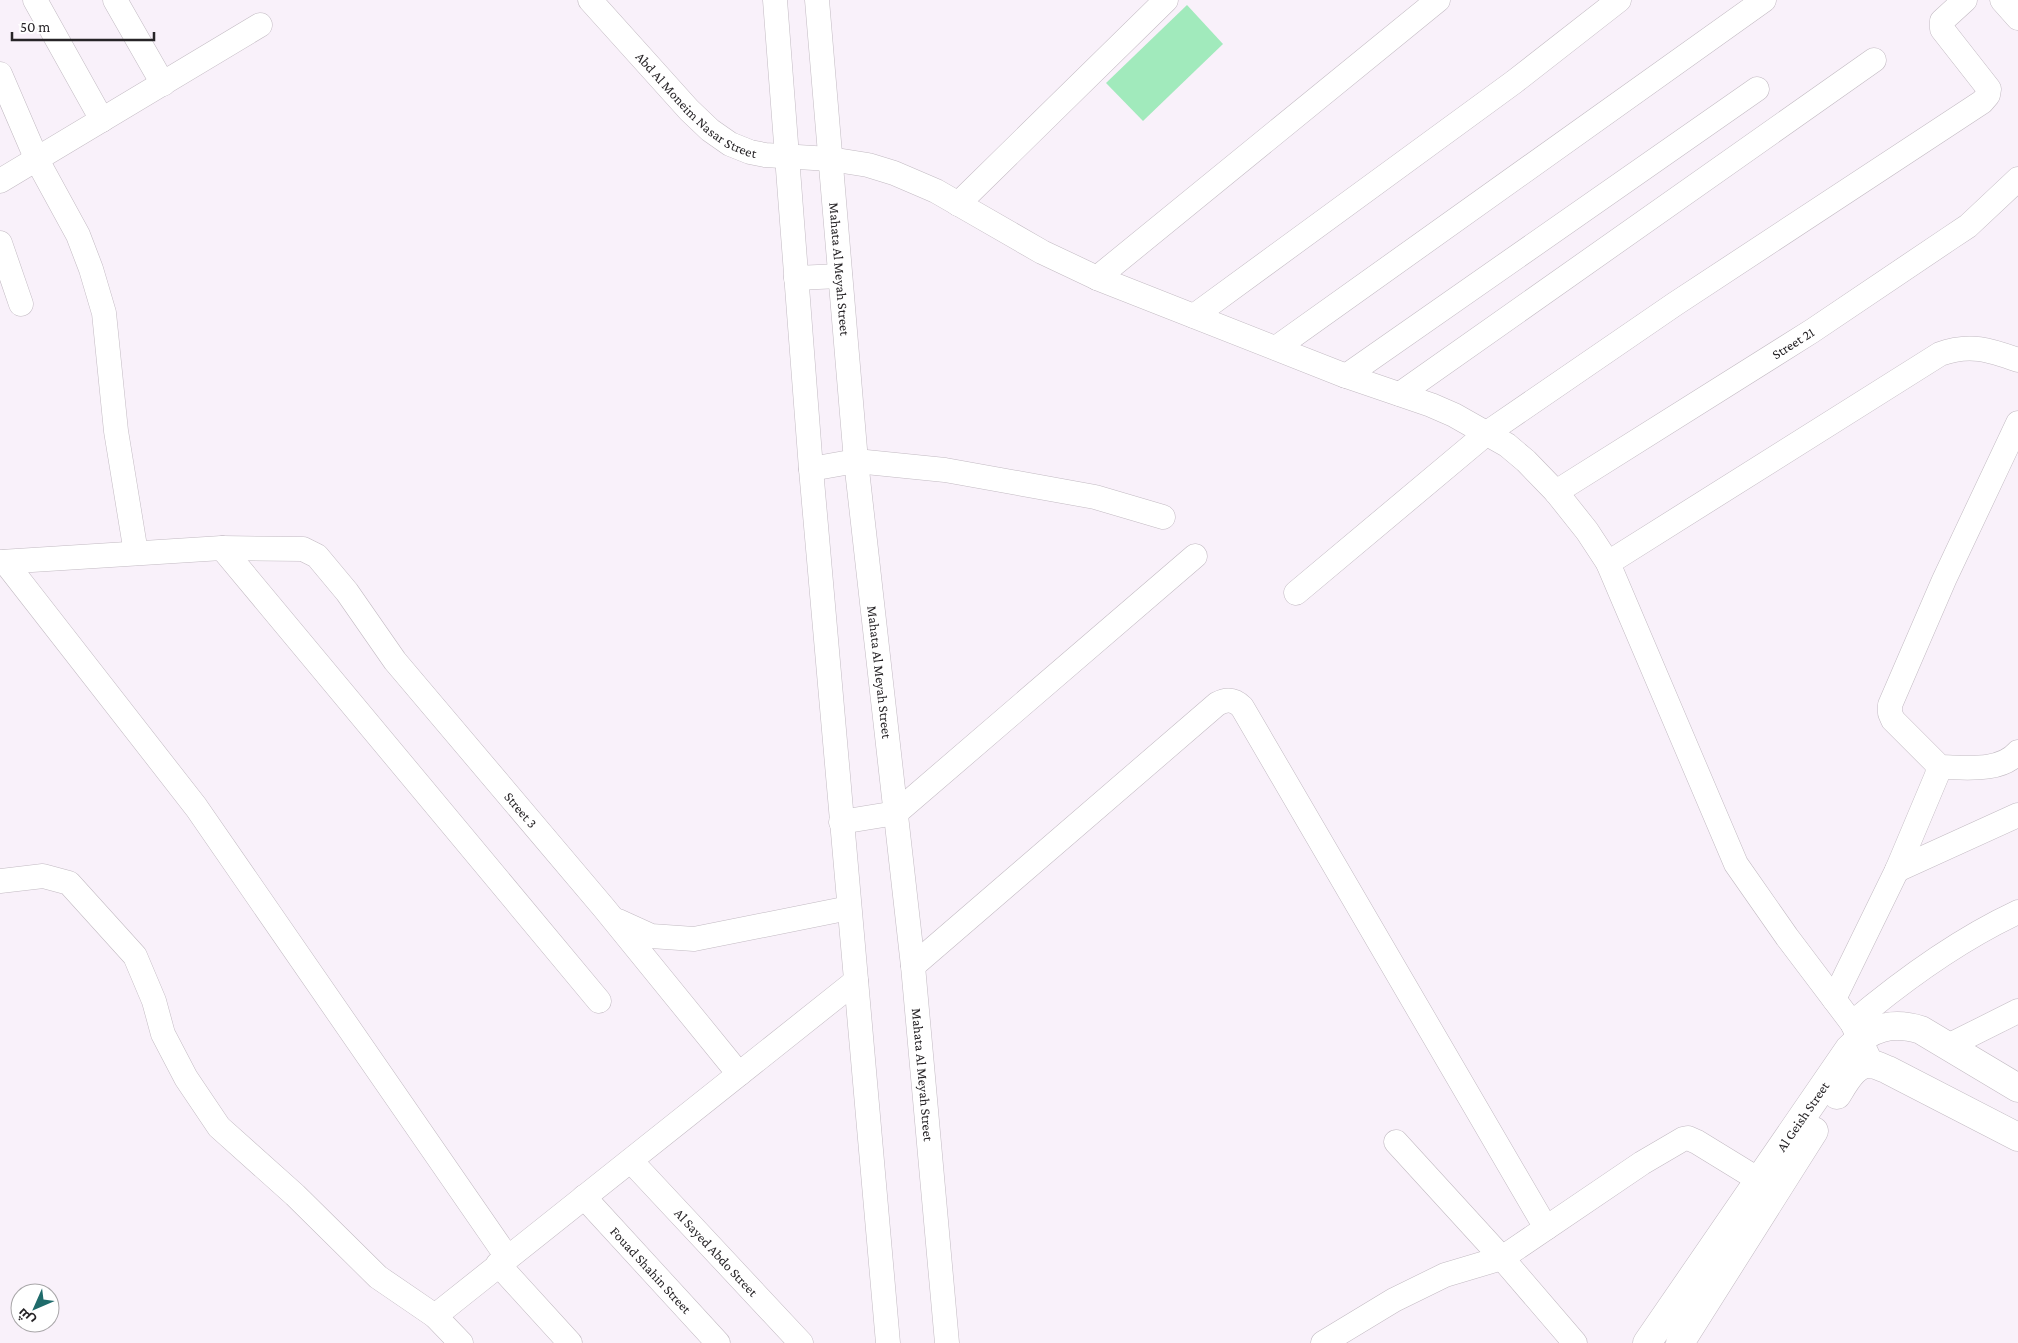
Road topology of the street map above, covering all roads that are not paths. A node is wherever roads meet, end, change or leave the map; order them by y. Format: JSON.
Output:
{"nodes":[{"id":1,"x":35,"y":0,"type":"edge"},
{"id":2,"x":115,"y":0,"type":"edge"},
{"id":3,"x":590,"y":0,"type":"edge"},
{"id":4,"x":775,"y":0,"type":"edge"},
{"id":5,"x":817,"y":0,"type":"edge"},
{"id":6,"x":1166,"y":0,"type":"edge"},
{"id":7,"x":1438,"y":0,"type":"edge"},
{"id":8,"x":1619,"y":0,"type":"edge"},
{"id":9,"x":1764,"y":0,"type":"edge"},
{"id":10,"x":1965,"y":0,"type":"edge"},
{"id":11,"x":2002,"y":0,"type":"edge"},
{"id":12,"x":2018,"y":18,"type":"edge"},
{"id":13,"x":260,"y":25,"type":"dead end"},
{"id":14,"x":1874,"y":60,"type":"dead end"},
{"id":15,"x":0,"y":74,"type":"edge"},
{"id":16,"x":163,"y":84,"type":"junction"},
{"id":17,"x":1757,"y":89,"type":"dead end"},
{"id":18,"x":102,"y":120,"type":"junction"},
{"id":19,"x":786,"y":156,"type":"junction"},
{"id":20,"x":830,"y":159,"type":"junction"},
{"id":21,"x":37,"y":160,"type":"junction"},
{"id":22,"x":2018,"y":179,"type":"edge"},
{"id":23,"x":0,"y":181,"type":"edge"},
{"id":24,"x":958,"y":204,"type":"junction"},
{"id":25,"x":0,"y":243,"type":"edge"},
{"id":26,"x":840,"y":276,"type":"junction"},
{"id":27,"x":796,"y":278,"type":"junction"},
{"id":28,"x":1098,"y":278,"type":"junction"},
{"id":29,"x":21,"y":304,"type":"dead end"},
{"id":30,"x":1194,"y":316,"type":"junction"},
{"id":31,"x":1276,"y":348,"type":"junction"},
{"id":32,"x":2018,"y":360,"type":"edge"},
{"id":33,"x":1346,"y":376,"type":"junction"},
{"id":34,"x":1400,"y":394,"type":"junction"},
{"id":35,"x":2018,"y":423,"type":"edge"},
{"id":36,"x":1487,"y":433,"type":"junction"},
{"id":37,"x":856,"y":461,"type":"junction"},
{"id":38,"x":811,"y":469,"type":"junction"},
{"id":39,"x":1556,"y":492,"type":"junction"},
{"id":40,"x":1163,"y":517,"type":"dead end"},
{"id":41,"x":222,"y":548,"type":"junction"},
{"id":42,"x":136,"y":553,"type":"junction"},
{"id":43,"x":1195,"y":556,"type":"dead end"},
{"id":44,"x":3,"y":562,"type":"edge"},
{"id":45,"x":1608,"y":563,"type":"junction"},
{"id":46,"x":1296,"y":593,"type":"dead end"},
{"id":47,"x":2018,"y":752,"type":"edge"},
{"id":48,"x":1938,"y":767,"type":"junction"},
{"id":49,"x":896,"y":813,"type":"junction"},
{"id":50,"x":2018,"y":815,"type":"edge"},
{"id":51,"x":841,"y":822,"type":"junction"},
{"id":52,"x":1896,"y":870,"type":"junction"},
{"id":53,"x":0,"y":882,"type":"edge"},
{"id":54,"x":604,"y":908,"type":"junction"},
{"id":55,"x":849,"y":908,"type":"junction"},
{"id":56,"x":2018,"y":912,"type":"edge"},
{"id":57,"x":912,"y":966,"type":"junction"},
{"id":58,"x":856,"y":981,"type":"junction"},
{"id":59,"x":1834,"y":999,"type":"junction"},
{"id":60,"x":599,"y":1001,"type":"dead end"},
{"id":61,"x":2018,"y":1011,"type":"edge"},
{"id":62,"x":1856,"y":1030,"type":"junction"},
{"id":63,"x":1948,"y":1046,"type":"junction"},
{"id":64,"x":1871,"y":1064,"type":"junction"},
{"id":65,"x":739,"y":1074,"type":"junction"},
{"id":66,"x":2018,"y":1088,"type":"edge"},
{"id":67,"x":2018,"y":1137,"type":"edge"},
{"id":68,"x":1396,"y":1142,"type":"dead end"},
{"id":69,"x":631,"y":1161,"type":"junction"},
{"id":70,"x":1759,"y":1180,"type":"junction"},
{"id":71,"x":584,"y":1198,"type":"junction"},
{"id":72,"x":1546,"y":1228,"type":"junction"},
{"id":73,"x":1502,"y":1258,"type":"junction"},
{"id":74,"x":503,"y":1261,"type":"junction"},
{"id":75,"x":435,"y":1316,"type":"junction"},
{"id":76,"x":461,"y":1343,"type":"edge"},
{"id":77,"x":570,"y":1343,"type":"edge"},
{"id":78,"x":718,"y":1343,"type":"edge"},
{"id":79,"x":801,"y":1343,"type":"edge"},
{"id":80,"x":888,"y":1343,"type":"edge"},
{"id":81,"x":947,"y":1343,"type":"edge"},
{"id":82,"x":1323,"y":1343,"type":"edge"},
{"id":83,"x":1575,"y":1343,"type":"edge"},
{"id":84,"x":1647,"y":1343,"type":"edge"},
{"id":85,"x":1680,"y":1343,"type":"edge"}],
"edges":[{"from":1,"to":18,"type":"street"},
{"from":2,"to":16,"type":"street"},
{"from":3,"to":19,"type":"street","name":"Abd Al Moneim Nasar Street"},
{"from":4,"to":19,"type":"street"},
{"from":5,"to":20,"type":"street","name":"Mahata Al Meyah Street"},
{"from":6,"to":24,"type":"street"},
{"from":7,"to":28,"type":"street"},
{"from":8,"to":30,"type":"street"},
{"from":9,"to":31,"type":"street"},
{"from":10,"to":36,"type":"street"},
{"from":11,"to":12,"type":"street"},
{"from":13,"to":16,"type":"street"},
{"from":14,"to":34,"type":"street"},
{"from":15,"to":21,"type":"street"},
{"from":16,"to":18,"type":"street"},
{"from":17,"to":33,"type":"street"},
{"from":18,"to":21,"type":"street"},
{"from":19,"to":20,"type":"street","name":"Abd Al Moneim Nasar Street"},
{"from":19,"to":27,"type":"street"},
{"from":20,"to":24,"type":"street","name":"Abd Al Moneim Nasar Street"},
{"from":20,"to":26,"type":"street","name":"Mahata Al Meyah Street"},
{"from":21,"to":23,"type":"street"},
{"from":21,"to":42,"type":"street"},
{"from":22,"to":39,"type":"street","name":"Street 21"},
{"from":24,"to":28,"type":"street","name":"Abd Al Moneim Nasar Street"},
{"from":25,"to":29,"type":"street"},
{"from":26,"to":27,"type":"street"},
{"from":26,"to":37,"type":"street","name":"Mahata Al Meyah Street"},
{"from":27,"to":38,"type":"street"},
{"from":28,"to":30,"type":"street","name":"Abd Al Moneim Nasar Street"},
{"from":30,"to":31,"type":"street","name":"Abd Al Moneim Nasar Street"},
{"from":31,"to":33,"type":"street","name":"Abd Al Moneim Nasar Street"},
{"from":32,"to":45,"type":"street"},
{"from":33,"to":34,"type":"street","name":"Abd Al Moneim Nasar Street"},
{"from":34,"to":36,"type":"street","name":"Abd Al Moneim Nasar Street"},
{"from":35,"to":48,"type":"street"},
{"from":36,"to":39,"type":"street","name":"Abd Al Moneim Nasar Street"},
{"from":36,"to":46,"type":"street"},
{"from":37,"to":38,"type":"street"},
{"from":37,"to":40,"type":"street"},
{"from":37,"to":49,"type":"street","name":"Mahata Al Meyah Street"},
{"from":38,"to":51,"type":"street"},
{"from":39,"to":45,"type":"street","name":"Abd Al Moneim Nasar Street"},
{"from":41,"to":42,"type":"street"},
{"from":41,"to":54,"type":"street","name":"Street 3"},
{"from":41,"to":60,"type":"street"},
{"from":42,"to":44,"type":"street"},
{"from":43,"to":49,"type":"street"},
{"from":44,"to":74,"type":"street"},
{"from":45,"to":59,"type":"street","name":"Abd Al Moneim Nasar Street"},
{"from":47,"to":48,"type":"street"},
{"from":48,"to":52,"type":"street"},
{"from":49,"to":51,"type":"street"},
{"from":49,"to":57,"type":"street","name":"Mahata Al Meyah Street"},
{"from":50,"to":52,"type":"street"},
{"from":51,"to":55,"type":"street"},
{"from":52,"to":59,"type":"street"},
{"from":53,"to":75,"type":"street"},
{"from":54,"to":55,"type":"street"},
{"from":54,"to":65,"type":"street","name":"Street 3"},
{"from":55,"to":58,"type":"street"},
{"from":56,"to":62,"type":"street"},
{"from":57,"to":72,"type":"street"},
{"from":57,"to":81,"type":"street","name":"Mahata Al Meyah Street"},
{"from":58,"to":65,"type":"street"},
{"from":58,"to":80,"type":"street"},
{"from":59,"to":62,"type":"street","name":"Abd Al Moneim Nasar Street"},
{"from":61,"to":63,"type":"street"},
{"from":62,"to":63,"type":"main road","name":"Al Geish Street"},
{"from":62,"to":64,"type":"street","name":"Abd Al Moneim Nasar Street"},
{"from":62,"to":70,"type":"main road","name":"Al Geish Street"},
{"from":63,"to":66,"type":"main road","name":"Al Geish Street"},
{"from":64,"to":67,"type":"main road"},
{"from":64,"to":85,"type":"main road","name":"Al Geish Street"},
{"from":65,"to":69,"type":"street"},
{"from":68,"to":73,"type":"street"},
{"from":69,"to":71,"type":"street"},
{"from":69,"to":79,"type":"street","name":"Al Sayed Abdo Street"},
{"from":70,"to":72,"type":"street"},
{"from":70,"to":84,"type":"main road","name":"Al Geish Street"},
{"from":71,"to":74,"type":"street"},
{"from":71,"to":78,"type":"street","name":"Fouad Shahin Street"},
{"from":72,"to":73,"type":"street"},
{"from":73,"to":82,"type":"street"},
{"from":73,"to":83,"type":"street"},
{"from":74,"to":75,"type":"street"},
{"from":74,"to":77,"type":"street"},
{"from":75,"to":76,"type":"street"}]}
